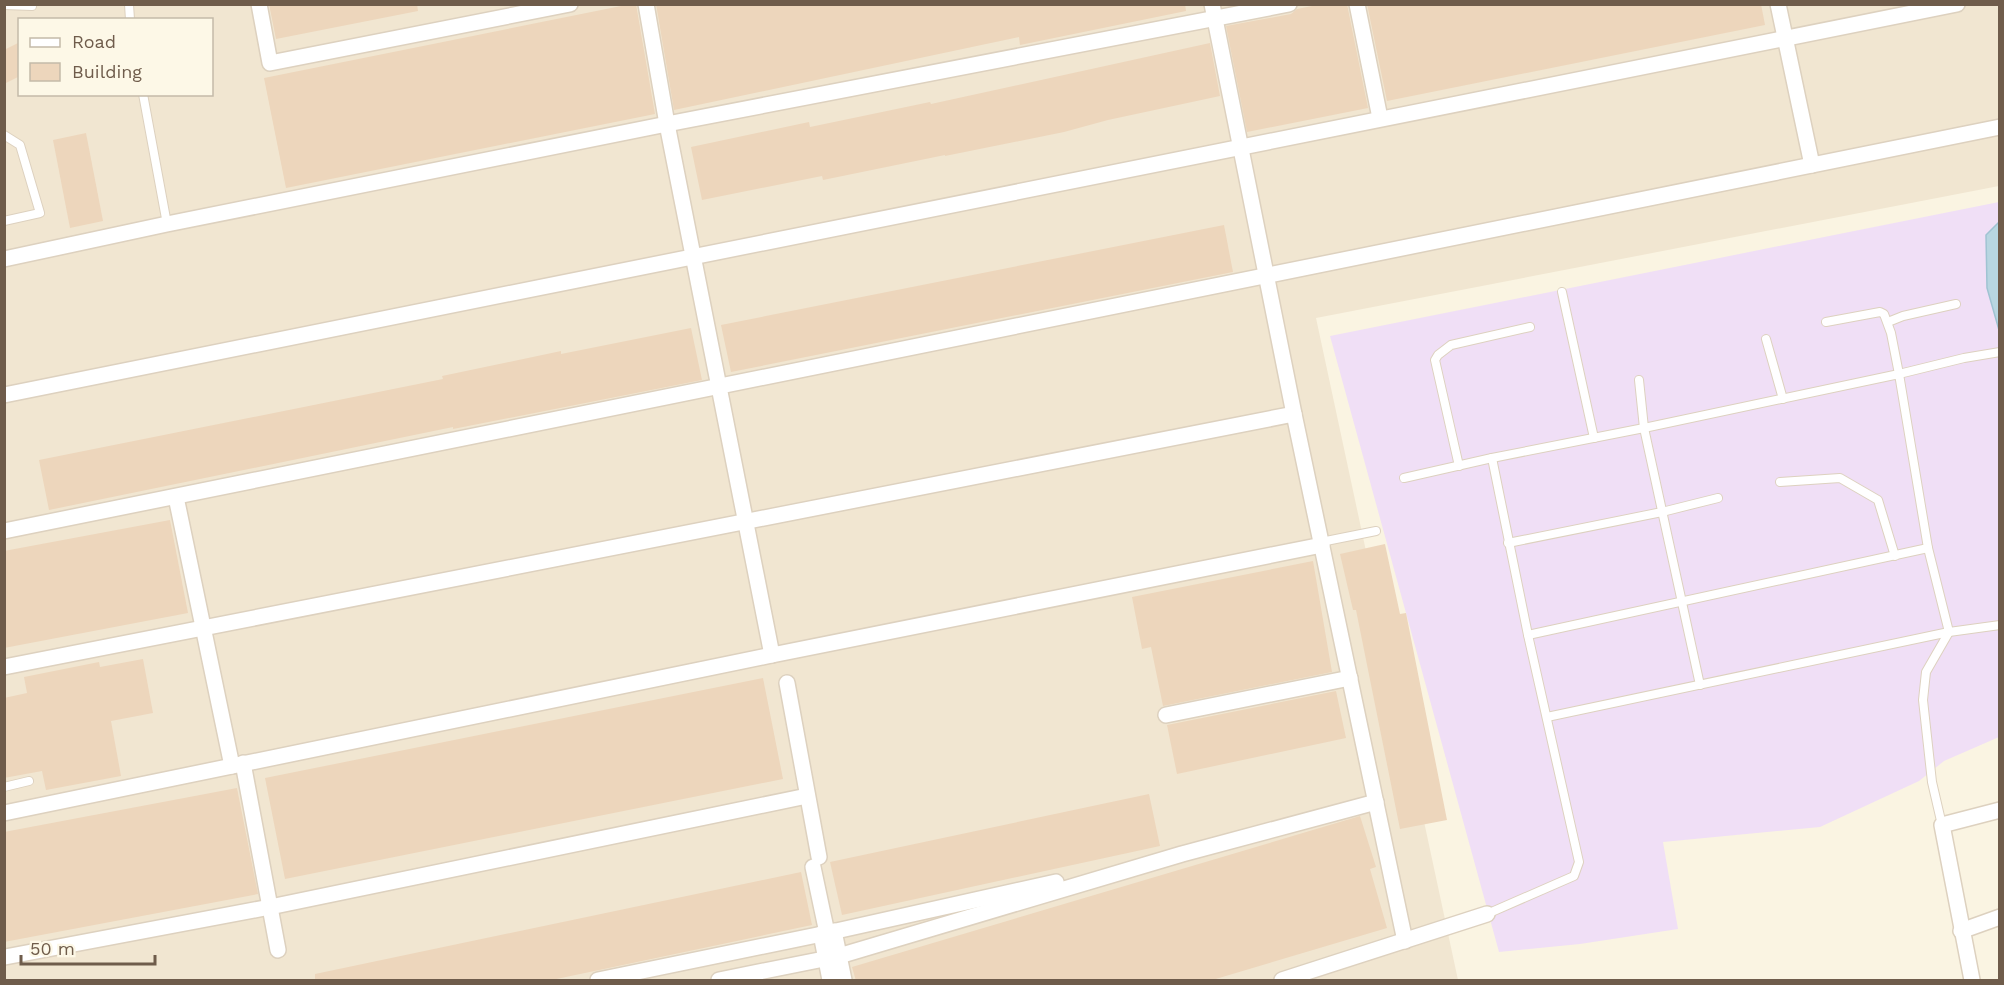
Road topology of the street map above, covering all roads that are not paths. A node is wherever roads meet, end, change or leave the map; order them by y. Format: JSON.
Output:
{"nodes":[{"id":1,"x":259,"y":4,"type":"edge"},
{"id":2,"x":570,"y":4,"type":"edge"},
{"id":3,"x":646,"y":4,"type":"edge"},
{"id":4,"x":1289,"y":4,"type":"edge"},
{"id":5,"x":1357,"y":4,"type":"edge"},
{"id":6,"x":1778,"y":4,"type":"edge"},
{"id":7,"x":1957,"y":4,"type":"edge"},
{"id":8,"x":4,"y":5,"type":"edge"},
{"id":9,"x":32,"y":6,"type":"edge"},
{"id":10,"x":1214,"y":12,"type":"edge"},
{"id":11,"x":1785,"y":38,"type":"junction"},
{"id":12,"x":143,"y":96,"type":"edge"},
{"id":13,"x":1380,"y":118,"type":"junction"},
{"id":14,"x":667,"y":124,"type":"junction"},
{"id":15,"x":2000,"y":127,"type":"edge"},
{"id":16,"x":4,"y":135,"type":"edge"},
{"id":17,"x":1241,"y":146,"type":"junction"},
{"id":18,"x":1812,"y":165,"type":"junction"},
{"id":19,"x":4,"y":221,"type":"edge"},
{"id":20,"x":167,"y":224,"type":"junction"},
{"id":21,"x":694,"y":258,"type":"junction"},
{"id":22,"x":4,"y":259,"type":"edge"},
{"id":23,"x":1266,"y":276,"type":"junction"},
{"id":24,"x":1562,"y":292,"type":"dead end"},
{"id":25,"x":1956,"y":304,"type":"dead end"},
{"id":26,"x":1826,"y":322,"type":"dead end"},
{"id":27,"x":1888,"y":322,"type":"junction"},
{"id":28,"x":1530,"y":327,"type":"dead end"},
{"id":29,"x":1766,"y":339,"type":"dead end"},
{"id":30,"x":2000,"y":352,"type":"edge"},
{"id":31,"x":1899,"y":374,"type":"junction"},
{"id":32,"x":1639,"y":380,"type":"dead end"},
{"id":33,"x":719,"y":386,"type":"junction"},
{"id":34,"x":4,"y":395,"type":"edge"},
{"id":35,"x":1783,"y":399,"type":"junction"},
{"id":36,"x":1294,"y":414,"type":"junction"},
{"id":37,"x":1644,"y":428,"type":"junction"},
{"id":38,"x":1594,"y":438,"type":"junction"},
{"id":39,"x":1492,"y":458,"type":"junction"},
{"id":40,"x":1459,"y":466,"type":"junction"},
{"id":41,"x":1404,"y":478,"type":"dead end"},
{"id":42,"x":1780,"y":482,"type":"dead end"},
{"id":43,"x":177,"y":497,"type":"junction"},
{"id":44,"x":1718,"y":498,"type":"dead end"},
{"id":45,"x":1662,"y":512,"type":"junction"},
{"id":46,"x":746,"y":522,"type":"junction"},
{"id":47,"x":4,"y":531,"type":"edge"},
{"id":48,"x":1376,"y":531,"type":"dead end"},
{"id":49,"x":1508,"y":543,"type":"junction"},
{"id":50,"x":1322,"y":544,"type":"junction"},
{"id":51,"x":1928,"y":548,"type":"junction"},
{"id":52,"x":1895,"y":556,"type":"junction"},
{"id":53,"x":1682,"y":602,"type":"junction"},
{"id":54,"x":2000,"y":625,"type":"edge"},
{"id":55,"x":203,"y":629,"type":"junction"},
{"id":56,"x":1949,"y":632,"type":"junction"},
{"id":57,"x":1528,"y":635,"type":"junction"},
{"id":58,"x":772,"y":655,"type":"junction"},
{"id":59,"x":4,"y":667,"type":"edge"},
{"id":60,"x":1350,"y":678,"type":"junction"},
{"id":61,"x":787,"y":683,"type":"dead end"},
{"id":62,"x":1700,"y":685,"type":"junction"},
{"id":63,"x":1166,"y":715,"type":"dead end"},
{"id":64,"x":1546,"y":717,"type":"junction"},
{"id":65,"x":237,"y":765,"type":"junction"},
{"id":66,"x":29,"y":781,"type":"dead end"},
{"id":67,"x":4,"y":787,"type":"edge"},
{"id":68,"x":807,"y":796,"type":"junction"},
{"id":69,"x":1376,"y":802,"type":"junction"},
{"id":70,"x":2000,"y":810,"type":"edge"},
{"id":71,"x":4,"y":813,"type":"edge"},
{"id":72,"x":1942,"y":825,"type":"junction"},
{"id":73,"x":1182,"y":854,"type":"junction"},
{"id":74,"x":270,"y":906,"type":"junction"},
{"id":75,"x":1486,"y":914,"type":"joint"},
{"id":76,"x":2000,"y":917,"type":"edge"},
{"id":77,"x":1961,"y":931,"type":"junction"},
{"id":78,"x":827,"y":933,"type":"junction"},
{"id":79,"x":1405,"y":941,"type":"junction"},
{"id":80,"x":278,"y":950,"type":"dead end"},
{"id":81,"x":5,"y":957,"type":"edge"},
{"id":82,"x":832,"y":957,"type":"junction"},
{"id":83,"x":598,"y":981,"type":"edge"},
{"id":84,"x":719,"y":981,"type":"edge"},
{"id":85,"x":830,"y":981,"type":"edge"},
{"id":86,"x":844,"y":981,"type":"edge"},
{"id":87,"x":1282,"y":981,"type":"edge"},
{"id":88,"x":1972,"y":981,"type":"edge"}],
"edges":[{"from":1,"to":2,"type":"street"},
{"from":3,"to":14,"type":"street"},
{"from":4,"to":10,"type":"street"},
{"from":5,"to":13,"type":"street"},
{"from":6,"to":11,"type":"street"},
{"from":7,"to":11,"type":"street"},
{"from":8,"to":9,"type":"lane"},
{"from":10,"to":14,"type":"street"},
{"from":10,"to":17,"type":"street"},
{"from":11,"to":13,"type":"street"},
{"from":11,"to":18,"type":"street"},
{"from":12,"to":20,"type":"lane"},
{"from":13,"to":17,"type":"street"},
{"from":14,"to":20,"type":"street"},
{"from":14,"to":21,"type":"street"},
{"from":15,"to":18,"type":"street"},
{"from":16,"to":19,"type":"lane"},
{"from":17,"to":21,"type":"street"},
{"from":17,"to":23,"type":"street"},
{"from":18,"to":23,"type":"street"},
{"from":20,"to":22,"type":"street"},
{"from":21,"to":33,"type":"street"},
{"from":21,"to":34,"type":"street"},
{"from":23,"to":33,"type":"street"},
{"from":23,"to":36,"type":"street"},
{"from":24,"to":38,"type":"lane"},
{"from":25,"to":27,"type":"lane"},
{"from":26,"to":27,"type":"lane"},
{"from":27,"to":31,"type":"lane"},
{"from":28,"to":40,"type":"lane"},
{"from":29,"to":35,"type":"lane"},
{"from":30,"to":31,"type":"lane"},
{"from":31,"to":35,"type":"lane"},
{"from":31,"to":51,"type":"lane"},
{"from":32,"to":37,"type":"lane"},
{"from":33,"to":43,"type":"street"},
{"from":33,"to":46,"type":"street"},
{"from":35,"to":37,"type":"lane"},
{"from":36,"to":46,"type":"street"},
{"from":36,"to":50,"type":"street"},
{"from":37,"to":38,"type":"lane"},
{"from":37,"to":45,"type":"lane"},
{"from":38,"to":39,"type":"lane"},
{"from":39,"to":40,"type":"lane"},
{"from":39,"to":49,"type":"lane"},
{"from":40,"to":41,"type":"lane"},
{"from":42,"to":52,"type":"lane"},
{"from":43,"to":47,"type":"street"},
{"from":43,"to":55,"type":"street"},
{"from":44,"to":45,"type":"lane"},
{"from":45,"to":49,"type":"lane"},
{"from":45,"to":53,"type":"lane"},
{"from":46,"to":55,"type":"street"},
{"from":46,"to":58,"type":"street"},
{"from":48,"to":50,"type":"lane"},
{"from":49,"to":57,"type":"lane"},
{"from":50,"to":58,"type":"street"},
{"from":50,"to":60,"type":"street"},
{"from":51,"to":52,"type":"lane"},
{"from":51,"to":56,"type":"lane"},
{"from":52,"to":53,"type":"lane"},
{"from":53,"to":57,"type":"lane"},
{"from":53,"to":62,"type":"lane"},
{"from":54,"to":56,"type":"lane"},
{"from":55,"to":59,"type":"street"},
{"from":55,"to":65,"type":"street"},
{"from":56,"to":62,"type":"lane"},
{"from":56,"to":72,"type":"lane"},
{"from":57,"to":64,"type":"lane"},
{"from":58,"to":65,"type":"street"},
{"from":60,"to":63,"type":"street"},
{"from":60,"to":69,"type":"street"},
{"from":61,"to":68,"type":"street"},
{"from":62,"to":64,"type":"lane"},
{"from":64,"to":75,"type":"lane"},
{"from":65,"to":71,"type":"street"},
{"from":65,"to":74,"type":"street"},
{"from":66,"to":67,"type":"lane"},
{"from":68,"to":74,"type":"street"},
{"from":68,"to":78,"type":"street"},
{"from":69,"to":73,"type":"street"},
{"from":69,"to":79,"type":"street"},
{"from":70,"to":72,"type":"street"},
{"from":72,"to":77,"type":"street"},
{"from":73,"to":78,"type":"street"},
{"from":73,"to":82,"type":"street"},
{"from":74,"to":80,"type":"street"},
{"from":74,"to":81,"type":"street"},
{"from":75,"to":79,"type":"street"},
{"from":76,"to":77,"type":"street"},
{"from":77,"to":88,"type":"street"},
{"from":78,"to":82,"type":"street"},
{"from":78,"to":83,"type":"street"},
{"from":79,"to":87,"type":"street"},
{"from":82,"to":84,"type":"street"},
{"from":82,"to":85,"type":"street"},
{"from":82,"to":86,"type":"street"}]}
